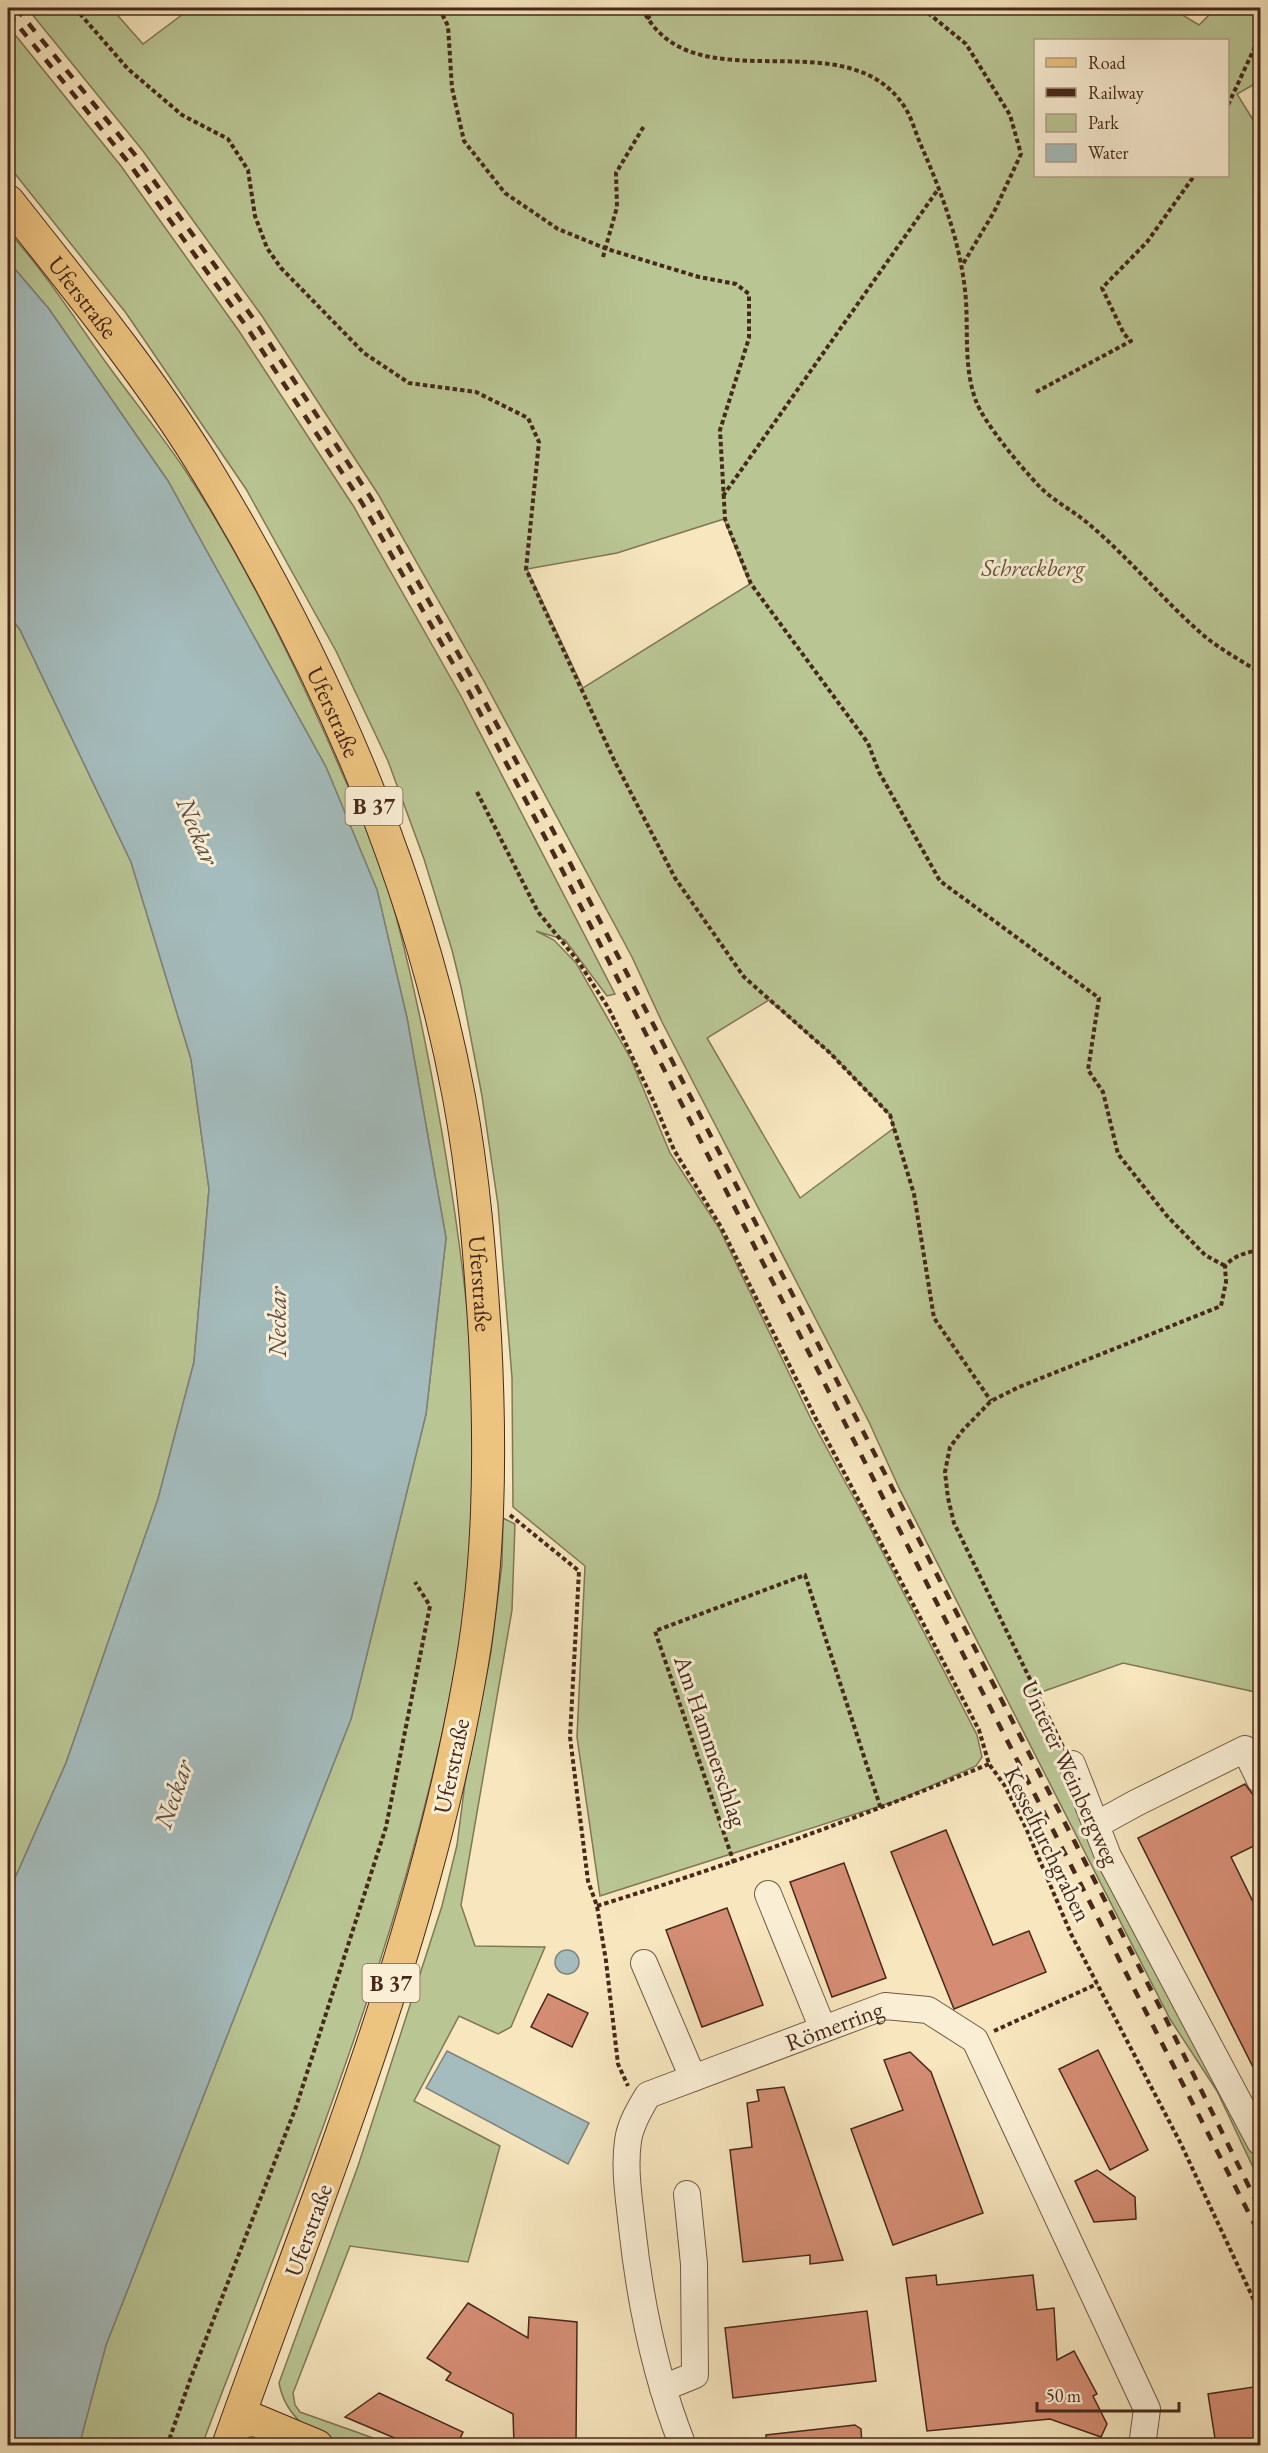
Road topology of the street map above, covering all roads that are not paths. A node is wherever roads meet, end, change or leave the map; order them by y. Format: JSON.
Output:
{"nodes":[{"id":1,"x":8,"y":201,"type":"edge"},
{"id":2,"x":1072,"y":1764,"type":"road end"},
{"id":3,"x":1260,"y":1780,"type":"edge"},
{"id":4,"x":1096,"y":1825,"type":"junction"},
{"id":5,"x":768,"y":1894,"type":"dead end"},
{"id":6,"x":644,"y":1963,"type":"dead end"},
{"id":7,"x":823,"y":2029,"type":"junction"},
{"id":8,"x":693,"y":2078,"type":"junction"},
{"id":9,"x":1260,"y":2142,"type":"edge"},
{"id":10,"x":687,"y":2194,"type":"dead end"},
{"id":11,"x":663,"y":2388,"type":"junction"},
{"id":12,"x":232,"y":2434,"type":"edge"},
{"id":13,"x":269,"y":2445,"type":"edge"},
{"id":14,"x":317,"y":2445,"type":"edge"},
{"id":15,"x":683,"y":2445,"type":"edge"},
{"id":16,"x":1142,"y":2445,"type":"edge"}],
"edges":[{"from":1,"to":12,"type":"main road","name":"Uferstraße","number":"B 37"},
{"from":2,"to":4,"type":"street","name":"Unterer Weinbergweg"},
{"from":3,"to":4,"type":"street"},
{"from":4,"to":9,"type":"street","name":"Unterer Weinbergweg"},
{"from":5,"to":7,"type":"street"},
{"from":6,"to":8,"type":"street"},
{"from":7,"to":8,"type":"street","name":"Römerring"},
{"from":7,"to":16,"type":"street","name":"Römerring"},
{"from":8,"to":11,"type":"street","name":"Römerring"},
{"from":10,"to":11,"type":"street"},
{"from":11,"to":15,"type":"street","name":"Römerring"},
{"from":12,"to":13,"type":"main road"},
{"from":12,"to":14,"type":"main road"}]}
